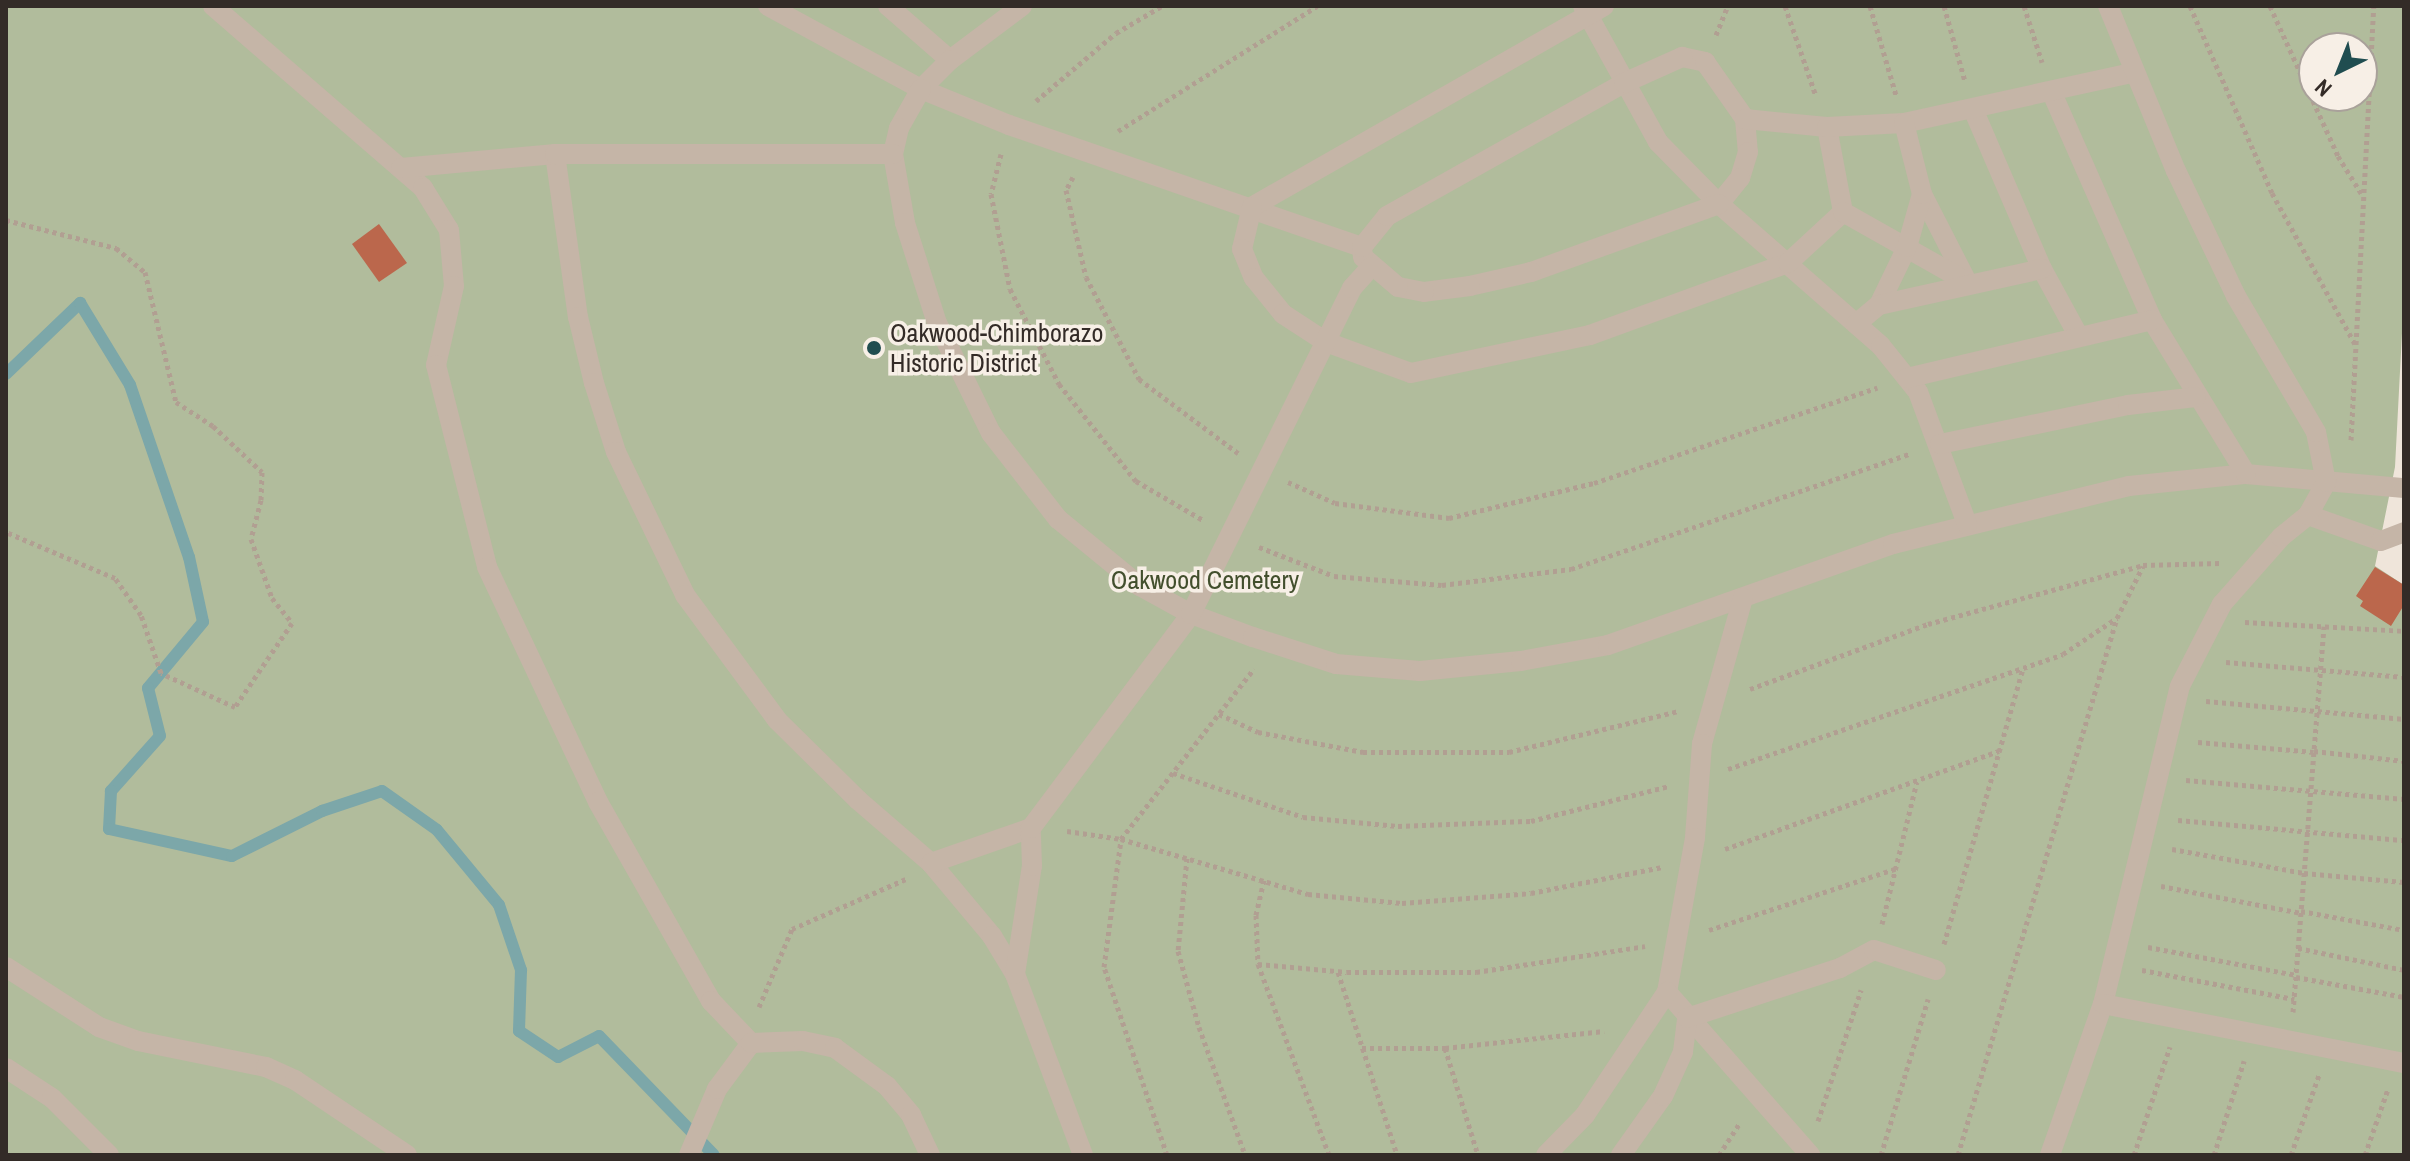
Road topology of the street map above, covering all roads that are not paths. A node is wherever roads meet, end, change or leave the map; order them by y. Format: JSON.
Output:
{"nodes":[{"id":1,"x":213,"y":6,"type":"edge"},
{"id":2,"x":768,"y":6,"type":"edge"},
{"id":3,"x":888,"y":6,"type":"edge"},
{"id":4,"x":1022,"y":6,"type":"edge"},
{"id":5,"x":2108,"y":6,"type":"edge"},
{"id":6,"x":1592,"y":9,"type":"edge"},
{"id":7,"x":950,"y":60,"type":"junction"},
{"id":8,"x":2132,"y":73,"type":"junction"},
{"id":9,"x":1624,"y":83,"type":"junction"},
{"id":10,"x":921,"y":89,"type":"junction"},
{"id":11,"x":2052,"y":93,"type":"junction"},
{"id":12,"x":1973,"y":109,"type":"junction"},
{"id":13,"x":1745,"y":119,"type":"junction"},
{"id":14,"x":1904,"y":123,"type":"junction"},
{"id":15,"x":1827,"y":127,"type":"junction"},
{"id":16,"x":555,"y":154,"type":"junction"},
{"id":17,"x":893,"y":154,"type":"junction"},
{"id":18,"x":401,"y":168,"type":"junction"},
{"id":19,"x":1922,"y":194,"type":"junction"},
{"id":20,"x":1719,"y":204,"type":"junction"},
{"id":21,"x":1252,"y":207,"type":"junction"},
{"id":22,"x":1843,"y":212,"type":"junction"},
{"id":23,"x":1362,"y":247,"type":"junction"},
{"id":24,"x":1907,"y":247,"type":"junction"},
{"id":25,"x":1788,"y":263,"type":"junction"},
{"id":26,"x":1371,"y":267,"type":"junction"},
{"id":27,"x":2042,"y":269,"type":"junction"},
{"id":28,"x":1967,"y":282,"type":"junction"},
{"id":29,"x":1879,"y":305,"type":"junction"},
{"id":30,"x":2152,"y":320,"type":"junction"},
{"id":31,"x":1856,"y":324,"type":"junction"},
{"id":32,"x":2079,"y":337,"type":"junction"},
{"id":33,"x":1326,"y":342,"type":"junction"},
{"id":34,"x":1907,"y":378,"type":"junction"},
{"id":35,"x":2196,"y":397,"type":"junction"},
{"id":36,"x":1940,"y":444,"type":"junction"},
{"id":37,"x":2246,"y":474,"type":"junction"},
{"id":38,"x":2326,"y":482,"type":"junction"},
{"id":39,"x":2404,"y":488,"type":"edge"},
{"id":40,"x":2308,"y":515,"type":"junction"},
{"id":41,"x":1967,"y":524,"type":"junction"},
{"id":42,"x":2404,"y":532,"type":"edge"},
{"id":43,"x":1743,"y":598,"type":"junction"},
{"id":44,"x":1191,"y":614,"type":"junction"},
{"id":45,"x":1031,"y":828,"type":"junction"},
{"id":46,"x":926,"y":868,"type":"junction"},
{"id":47,"x":6,"y":967,"type":"edge"},
{"id":48,"x":1936,"y":970,"type":"road end"},
{"id":49,"x":1015,"y":974,"type":"junction"},
{"id":50,"x":1667,"y":992,"type":"junction"},
{"id":51,"x":2103,"y":1004,"type":"junction"},
{"id":52,"x":1687,"y":1018,"type":"junction"},
{"id":53,"x":751,"y":1043,"type":"junction"},
{"id":54,"x":2401,"y":1062,"type":"edge"},
{"id":55,"x":6,"y":1068,"type":"edge"},
{"id":56,"x":109,"y":1155,"type":"edge"},
{"id":57,"x":407,"y":1155,"type":"edge"},
{"id":58,"x":689,"y":1155,"type":"edge"},
{"id":59,"x":930,"y":1155,"type":"edge"},
{"id":60,"x":1083,"y":1155,"type":"edge"},
{"id":61,"x":1546,"y":1155,"type":"edge"},
{"id":62,"x":1621,"y":1155,"type":"edge"},
{"id":63,"x":1810,"y":1155,"type":"edge"},
{"id":64,"x":2050,"y":1155,"type":"edge"}],
"edges":[{"from":1,"to":18,"type":"lane"},
{"from":2,"to":10,"type":"lane"},
{"from":3,"to":7,"type":"lane"},
{"from":4,"to":7,"type":"lane"},
{"from":5,"to":8,"type":"lane"},
{"from":6,"to":9,"type":"lane"},
{"from":6,"to":21,"type":"lane"},
{"from":7,"to":10,"type":"lane"},
{"from":8,"to":11,"type":"lane"},
{"from":8,"to":38,"type":"lane"},
{"from":9,"to":13,"type":"lane"},
{"from":9,"to":20,"type":"lane"},
{"from":9,"to":23,"type":"lane"},
{"from":10,"to":17,"type":"lane"},
{"from":10,"to":21,"type":"lane"},
{"from":11,"to":12,"type":"lane"},
{"from":11,"to":30,"type":"lane"},
{"from":12,"to":14,"type":"lane"},
{"from":12,"to":27,"type":"lane"},
{"from":13,"to":15,"type":"lane"},
{"from":13,"to":20,"type":"lane"},
{"from":14,"to":15,"type":"lane"},
{"from":14,"to":19,"type":"lane"},
{"from":15,"to":22,"type":"lane"},
{"from":16,"to":17,"type":"lane"},
{"from":16,"to":18,"type":"lane"},
{"from":16,"to":46,"type":"lane"},
{"from":17,"to":44,"type":"lane"},
{"from":18,"to":53,"type":"lane"},
{"from":19,"to":24,"type":"lane"},
{"from":19,"to":28,"type":"lane"},
{"from":20,"to":25,"type":"lane"},
{"from":20,"to":26,"type":"lane"},
{"from":21,"to":23,"type":"lane"},
{"from":21,"to":33,"type":"lane"},
{"from":22,"to":24,"type":"lane"},
{"from":22,"to":25,"type":"lane"},
{"from":23,"to":26,"type":"lane"},
{"from":24,"to":28,"type":"lane"},
{"from":24,"to":29,"type":"lane"},
{"from":25,"to":31,"type":"lane"},
{"from":25,"to":33,"type":"lane"},
{"from":26,"to":33,"type":"lane"},
{"from":27,"to":28,"type":"lane"},
{"from":27,"to":32,"type":"lane"},
{"from":28,"to":29,"type":"lane"},
{"from":29,"to":31,"type":"lane"},
{"from":30,"to":32,"type":"lane"},
{"from":30,"to":35,"type":"lane"},
{"from":31,"to":34,"type":"lane"},
{"from":32,"to":34,"type":"lane"},
{"from":33,"to":44,"type":"lane"},
{"from":34,"to":36,"type":"lane"},
{"from":35,"to":36,"type":"lane"},
{"from":35,"to":37,"type":"lane"},
{"from":36,"to":41,"type":"lane"},
{"from":37,"to":38,"type":"lane"},
{"from":37,"to":41,"type":"lane"},
{"from":38,"to":39,"type":"lane"},
{"from":38,"to":40,"type":"lane"},
{"from":40,"to":42,"type":"lane"},
{"from":40,"to":51,"type":"lane"},
{"from":41,"to":43,"type":"lane"},
{"from":43,"to":44,"type":"lane"},
{"from":43,"to":50,"type":"lane"},
{"from":44,"to":45,"type":"lane"},
{"from":45,"to":46,"type":"lane"},
{"from":45,"to":49,"type":"lane"},
{"from":46,"to":49,"type":"lane"},
{"from":47,"to":57,"type":"lane"},
{"from":48,"to":52,"type":"lane"},
{"from":49,"to":60,"type":"lane"},
{"from":50,"to":52,"type":"lane"},
{"from":50,"to":61,"type":"lane"},
{"from":51,"to":54,"type":"lane"},
{"from":51,"to":64,"type":"lane"},
{"from":52,"to":62,"type":"lane"},
{"from":52,"to":63,"type":"lane"},
{"from":53,"to":58,"type":"lane"},
{"from":53,"to":59,"type":"lane"},
{"from":55,"to":56,"type":"lane"}]}
